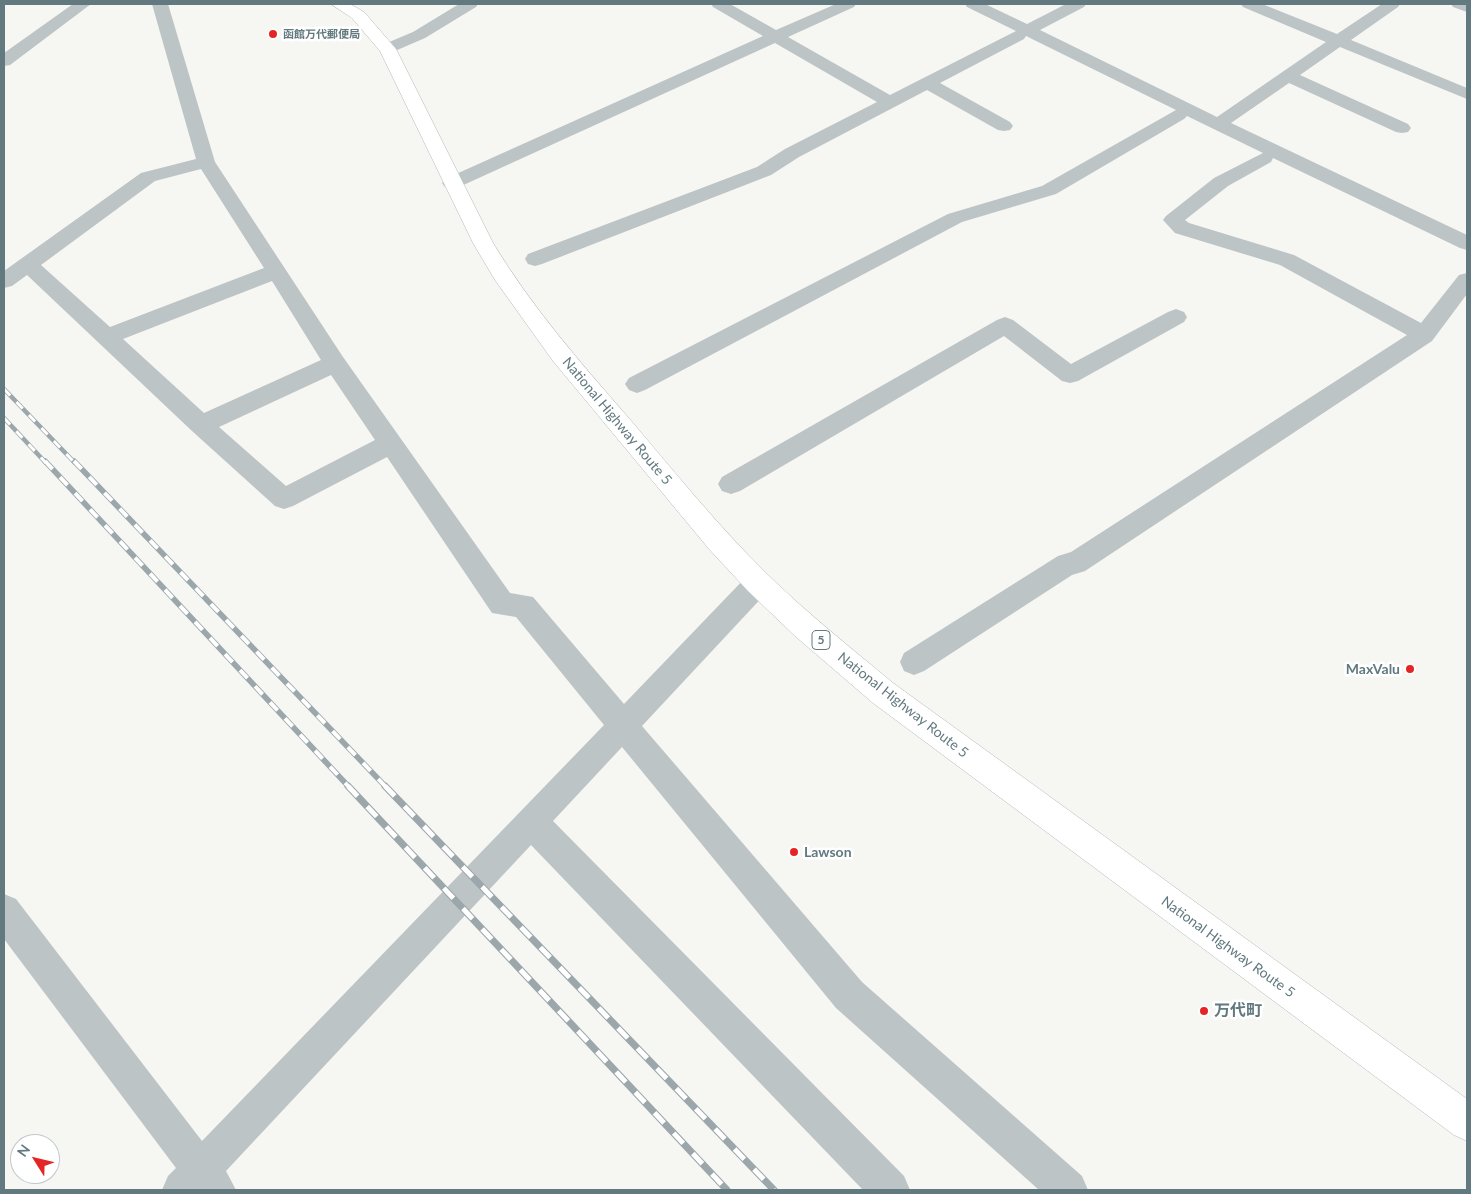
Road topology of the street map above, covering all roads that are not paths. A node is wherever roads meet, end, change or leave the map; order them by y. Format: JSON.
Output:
{"nodes":[{"id":1,"x":83,"y":4,"type":"edge"},
{"id":2,"x":160,"y":4,"type":"edge"},
{"id":3,"x":339,"y":4,"type":"edge"},
{"id":4,"x":470,"y":4,"type":"edge"},
{"id":5,"x":719,"y":4,"type":"edge"},
{"id":6,"x":848,"y":4,"type":"edge"},
{"id":7,"x":1078,"y":4,"type":"edge"},
{"id":8,"x":1249,"y":4,"type":"edge"},
{"id":9,"x":1392,"y":4,"type":"edge"},
{"id":10,"x":1459,"y":4,"type":"edge"},
{"id":11,"x":982,"y":5,"type":"edge"},
{"id":12,"x":1467,"y":7,"type":"edge"},
{"id":13,"x":1023,"y":33,"type":"junction"},
{"id":14,"x":776,"y":37,"type":"junction"},
{"id":15,"x":1338,"y":41,"type":"junction"},
{"id":16,"x":388,"y":49,"type":"junction"},
{"id":17,"x":4,"y":61,"type":"edge"},
{"id":18,"x":1287,"y":76,"type":"junction"},
{"id":19,"x":927,"y":83,"type":"junction"},
{"id":20,"x":1467,"y":94,"type":"edge"},
{"id":21,"x":891,"y":103,"type":"junction"},
{"id":22,"x":1178,"y":115,"type":"dead end"},
{"id":23,"x":1218,"y":124,"type":"junction"},
{"id":24,"x":1004,"y":126,"type":"dead end"},
{"id":25,"x":1402,"y":128,"type":"dead end"},
{"id":26,"x":1264,"y":158,"type":"dead end"},
{"id":27,"x":206,"y":162,"type":"junction"},
{"id":28,"x":452,"y":183,"type":"junction"},
{"id":29,"x":1466,"y":233,"type":"edge"},
{"id":30,"x":535,"y":259,"type":"dead end"},
{"id":31,"x":28,"y":264,"type":"junction"},
{"id":32,"x":277,"y":271,"type":"junction"},
{"id":33,"x":1467,"y":280,"type":"edge"},
{"id":34,"x":4,"y":281,"type":"edge"},
{"id":35,"x":1176,"y":317,"type":"dead end"},
{"id":36,"x":1424,"y":335,"type":"junction"},
{"id":37,"x":106,"y":337,"type":"junction"},
{"id":38,"x":335,"y":363,"type":"junction"},
{"id":39,"x":637,"y":384,"type":"dead end"},
{"id":40,"x":201,"y":425,"type":"junction"},
{"id":41,"x":392,"y":443,"type":"junction"},
{"id":42,"x":730,"y":484,"type":"dead end"},
{"id":43,"x":758,"y":583,"type":"junction"},
{"id":44,"x":914,"y":662,"type":"dead end"},
{"id":45,"x":625,"y":725,"type":"junction"},
{"id":46,"x":531,"y":822,"type":"junction"},
{"id":47,"x":4,"y":911,"type":"edge"},
{"id":48,"x":1467,"y":1122,"type":"edge"},
{"id":49,"x":200,"y":1184,"type":"edge"},
{"id":50,"x":890,"y":1190,"type":"edge"},
{"id":51,"x":1068,"y":1190,"type":"edge"}],
"edges":[{"from":1,"to":17,"type":"street"},
{"from":2,"to":27,"type":"street"},
{"from":3,"to":16,"type":"highway","name":"National Highway Route 5","number":"5"},
{"from":4,"to":16,"type":"street"},
{"from":5,"to":14,"type":"street"},
{"from":6,"to":14,"type":"street"},
{"from":7,"to":13,"type":"street"},
{"from":8,"to":15,"type":"street"},
{"from":9,"to":15,"type":"street"},
{"from":10,"to":12,"type":"street"},
{"from":11,"to":13,"type":"street"},
{"from":13,"to":19,"type":"street"},
{"from":13,"to":23,"type":"street"},
{"from":14,"to":21,"type":"street"},
{"from":14,"to":28,"type":"street"},
{"from":15,"to":18,"type":"street"},
{"from":15,"to":20,"type":"street"},
{"from":16,"to":28,"type":"highway","name":"National Highway Route 5","number":"5"},
{"from":18,"to":23,"type":"street"},
{"from":18,"to":25,"type":"street"},
{"from":19,"to":21,"type":"street"},
{"from":19,"to":24,"type":"street"},
{"from":21,"to":30,"type":"street"},
{"from":22,"to":39,"type":"street"},
{"from":23,"to":29,"type":"street"},
{"from":26,"to":36,"type":"street"},
{"from":27,"to":31,"type":"street"},
{"from":27,"to":32,"type":"street"},
{"from":28,"to":43,"type":"highway","name":"National Highway Route 5","number":"5"},
{"from":31,"to":34,"type":"street"},
{"from":31,"to":37,"type":"street"},
{"from":32,"to":37,"type":"street"},
{"from":32,"to":38,"type":"street"},
{"from":33,"to":36,"type":"street"},
{"from":35,"to":42,"type":"street"},
{"from":36,"to":44,"type":"street"},
{"from":37,"to":40,"type":"street"},
{"from":38,"to":40,"type":"street"},
{"from":38,"to":41,"type":"street"},
{"from":40,"to":41,"type":"street"},
{"from":41,"to":45,"type":"street"},
{"from":43,"to":45,"type":"street"},
{"from":43,"to":48,"type":"highway","name":"National Highway Route 5","number":"5"},
{"from":45,"to":46,"type":"street"},
{"from":45,"to":51,"type":"street"},
{"from":46,"to":49,"type":"street"},
{"from":46,"to":50,"type":"street"},
{"from":47,"to":49,"type":"street"}]}
